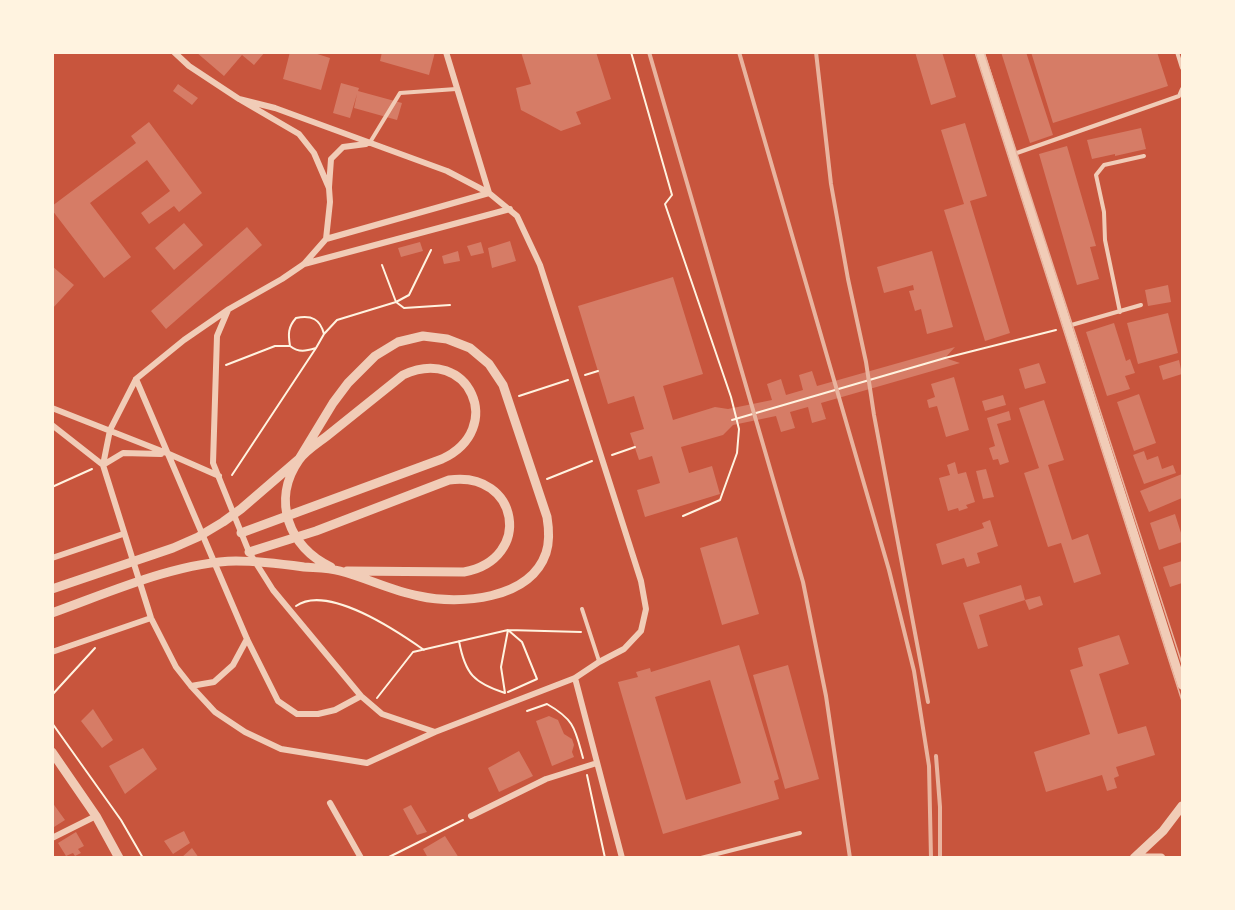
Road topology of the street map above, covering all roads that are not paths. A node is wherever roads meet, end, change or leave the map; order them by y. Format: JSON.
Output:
{"nodes":[{"id":1,"x":174,"y":52,"type":"edge"},
{"id":2,"x":446,"y":52,"type":"edge"},
{"id":3,"x":980,"y":52,"type":"edge"},
{"id":4,"x":1177,"y":52,"type":"edge"},
{"id":5,"x":1182,"y":68,"type":"edge"},
{"id":6,"x":456,"y":88,"type":"junction"},
{"id":7,"x":1182,"y":89,"type":"edge"},
{"id":8,"x":239,"y":99,"type":"junction"},
{"id":9,"x":369,"y":144,"type":"junction"},
{"id":10,"x":1012,"y":154,"type":"junction"},
{"id":11,"x":1144,"y":156,"type":"dead end"},
{"id":12,"x":329,"y":188,"type":"junction"},
{"id":13,"x":489,"y":193,"type":"junction"},
{"id":14,"x":510,"y":209,"type":"junction"},
{"id":15,"x":327,"y":238,"type":"junction"},
{"id":16,"x":304,"y":264,"type":"junction"},
{"id":17,"x":1141,"y":305,"type":"dead end"},
{"id":18,"x":228,"y":309,"type":"junction"},
{"id":19,"x":1120,"y":312,"type":"junction"},
{"id":20,"x":1068,"y":327,"type":"junction"},
{"id":21,"x":136,"y":379,"type":"junction"},
{"id":22,"x":52,"y":408,"type":"edge"},
{"id":23,"x":52,"y":425,"type":"edge"},
{"id":24,"x":110,"y":430,"type":"junction"},
{"id":25,"x":169,"y":454,"type":"junction"},
{"id":26,"x":299,"y":459,"type":"junction"},
{"id":27,"x":102,"y":465,"type":"junction"},
{"id":28,"x":219,"y":477,"type":"junction"},
{"id":29,"x":241,"y":533,"type":"junction"},
{"id":30,"x":123,"y":534,"type":"junction"},
{"id":31,"x":249,"y":552,"type":"junction"},
{"id":32,"x":52,"y":558,"type":"edge"},
{"id":33,"x":339,"y":571,"type":"junction"},
{"id":34,"x":52,"y":589,"type":"edge"},
{"id":35,"x":582,"y":609,"type":"dead end"},
{"id":36,"x":52,"y":613,"type":"edge"},
{"id":37,"x":151,"y":618,"type":"junction"},
{"id":38,"x":247,"y":639,"type":"junction"},
{"id":39,"x":52,"y":652,"type":"edge"},
{"id":40,"x":599,"y":662,"type":"junction"},
{"id":41,"x":575,"y":678,"type":"junction"},
{"id":42,"x":1182,"y":685,"type":"edge"},
{"id":43,"x":191,"y":686,"type":"junction"},
{"id":44,"x":361,"y":696,"type":"junction"},
{"id":45,"x":435,"y":732,"type":"junction"},
{"id":46,"x":52,"y":752,"type":"edge"},
{"id":47,"x":597,"y":763,"type":"junction"},
{"id":48,"x":330,"y":803,"type":"dead end"},
{"id":49,"x":1182,"y":806,"type":"edge"},
{"id":50,"x":96,"y":816,"type":"junction"},
{"id":51,"x":471,"y":816,"type":"road end"},
{"id":52,"x":800,"y":833,"type":"dead end"},
{"id":53,"x":52,"y":838,"type":"edge"},
{"id":54,"x":120,"y":858,"type":"edge"},
{"id":55,"x":361,"y":858,"type":"edge"},
{"id":56,"x":622,"y":858,"type":"edge"},
{"id":57,"x":701,"y":858,"type":"edge"},
{"id":58,"x":1134,"y":858,"type":"edge"},
{"id":59,"x":1146,"y":858,"type":"edge"},
{"id":60,"x":1161,"y":858,"type":"edge"}],
"edges":[{"from":1,"to":8,"type":"street"},
{"from":2,"to":6,"type":"street"},
{"from":3,"to":10,"type":"street"},
{"from":4,"to":5,"type":"lane"},
{"from":6,"to":9,"type":"lane"},
{"from":6,"to":13,"type":"street"},
{"from":7,"to":10,"type":"lane"},
{"from":8,"to":9,"type":"street"},
{"from":8,"to":12,"type":"street"},
{"from":9,"to":12,"type":"street"},
{"from":9,"to":13,"type":"street"},
{"from":10,"to":20,"type":"street"},
{"from":11,"to":19,"type":"lane"},
{"from":12,"to":15,"type":"street"},
{"from":13,"to":14,"type":"street"},
{"from":13,"to":15,"type":"street"},
{"from":14,"to":16,"type":"street"},
{"from":14,"to":40,"type":"street"},
{"from":15,"to":16,"type":"street"},
{"from":16,"to":18,"type":"street"},
{"from":17,"to":19,"type":"lane"},
{"from":18,"to":21,"type":"street"},
{"from":18,"to":28,"type":"street"},
{"from":19,"to":20,"type":"lane"},
{"from":20,"to":42,"type":"street"},
{"from":21,"to":24,"type":"street"},
{"from":21,"to":25,"type":"street"},
{"from":22,"to":24,"type":"street"},
{"from":23,"to":27,"type":"street"},
{"from":24,"to":25,"type":"street"},
{"from":24,"to":27,"type":"street"},
{"from":25,"to":27,"type":"street"},
{"from":25,"to":28,"type":"street"},
{"from":25,"to":38,"type":"street"},
{"from":26,"to":29,"type":"street"},
{"from":26,"to":33,"type":"street"},
{"from":26,"to":33,"type":"street"},
{"from":26,"to":34,"type":"street"},
{"from":27,"to":30,"type":"street"},
{"from":28,"to":29,"type":"street"},
{"from":29,"to":31,"type":"street"},
{"from":30,"to":32,"type":"street"},
{"from":30,"to":37,"type":"street"},
{"from":31,"to":33,"type":"street"},
{"from":31,"to":44,"type":"street"},
{"from":33,"to":36,"type":"street"},
{"from":35,"to":40,"type":"lane"},
{"from":37,"to":39,"type":"street"},
{"from":37,"to":43,"type":"street"},
{"from":38,"to":43,"type":"street"},
{"from":38,"to":44,"type":"street"},
{"from":40,"to":41,"type":"street"},
{"from":41,"to":45,"type":"street"},
{"from":41,"to":47,"type":"street"},
{"from":43,"to":45,"type":"street"},
{"from":44,"to":45,"type":"street"},
{"from":46,"to":50,"type":"street"},
{"from":47,"to":51,"type":"street"},
{"from":47,"to":56,"type":"street"},
{"from":48,"to":55,"type":"street"},
{"from":49,"to":58,"type":"street"},
{"from":50,"to":53,"type":"street"},
{"from":50,"to":54,"type":"street"},
{"from":52,"to":57,"type":"lane"},
{"from":59,"to":60,"type":"street"}]}
